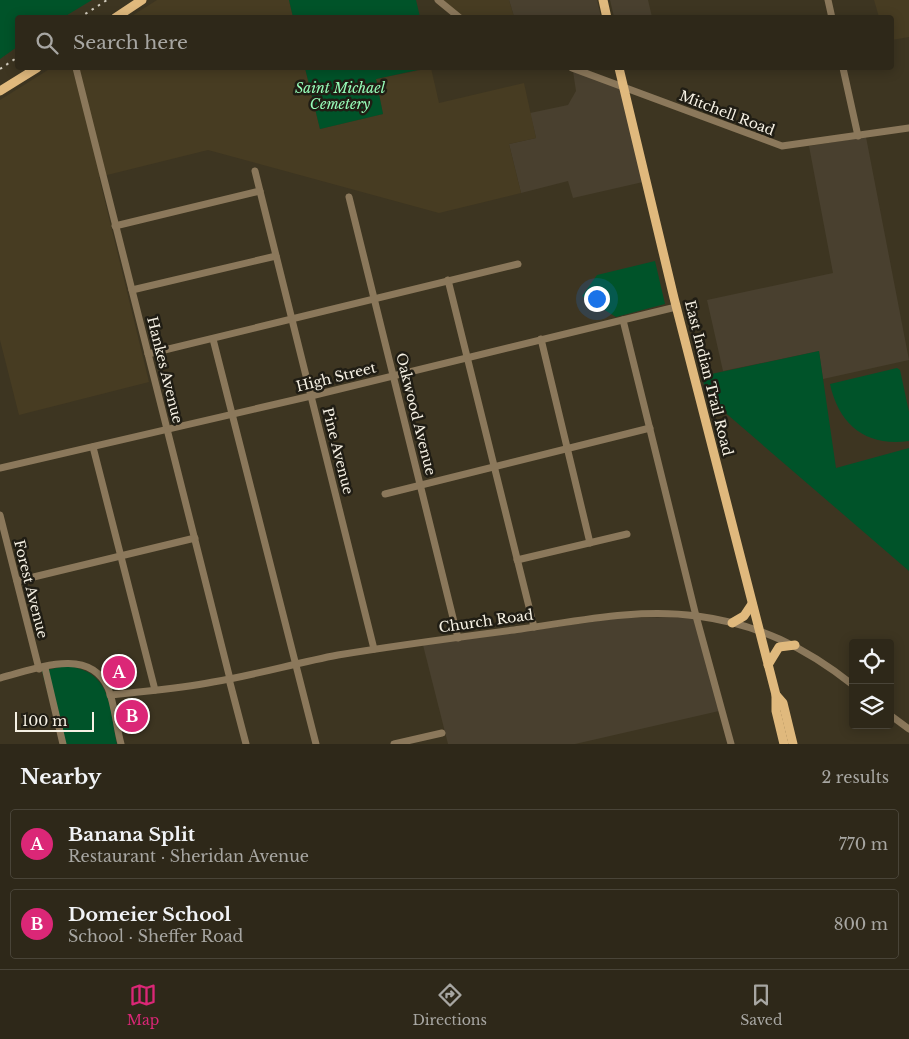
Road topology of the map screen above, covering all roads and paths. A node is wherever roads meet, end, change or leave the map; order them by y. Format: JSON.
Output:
{"nodes":[{"id":1,"x":142,"y":0,"type":"edge"},
{"id":2,"x":438,"y":0,"type":"edge"},
{"id":3,"x":603,"y":0,"type":"edge"},
{"id":4,"x":828,"y":0,"type":"edge"},
{"id":5,"x":120,"y":15,"type":"edge"},
{"id":6,"x":456,"y":15,"type":"edge"},
{"id":7,"x":607,"y":15,"type":"edge"},
{"id":8,"x":831,"y":15,"type":"edge"},
{"id":9,"x":34,"y":70,"type":"edge"},
{"id":10,"x":76,"y":70,"type":"edge"},
{"id":11,"x":578,"y":70,"type":"edge"},
{"id":12,"x":620,"y":70,"type":"edge"},
{"id":13,"x":843,"y":70,"type":"edge"},
{"id":14,"x":624,"y":86,"type":"junction"},
{"id":15,"x":0,"y":91,"type":"edge"},
{"id":16,"x":909,"y":128,"type":"edge"},
{"id":17,"x":858,"y":136,"type":"junction"},
{"id":18,"x":255,"y":171,"type":"dead end"},
{"id":19,"x":260,"y":191,"type":"junction"},
{"id":20,"x":349,"y":197,"type":"dead end"},
{"id":21,"x":115,"y":226,"type":"junction"},
{"id":22,"x":276,"y":256,"type":"junction"},
{"id":23,"x":518,"y":264,"type":"dead end"},
{"id":24,"x":448,"y":280,"type":"junction"},
{"id":25,"x":132,"y":290,"type":"junction"},
{"id":26,"x":374,"y":299,"type":"junction"},
{"id":27,"x":676,"y":307,"type":"junction"},
{"id":28,"x":292,"y":320,"type":"junction"},
{"id":29,"x":623,"y":320,"type":"junction"},
{"id":30,"x":213,"y":339,"type":"junction"},
{"id":31,"x":542,"y":339,"type":"junction"},
{"id":32,"x":148,"y":354,"type":"junction"},
{"id":33,"x":468,"y":357,"type":"junction"},
{"id":34,"x":393,"y":376,"type":"junction"},
{"id":35,"x":311,"y":396,"type":"junction"},
{"id":36,"x":232,"y":414,"type":"junction"},
{"id":37,"x":650,"y":428,"type":"junction"},
{"id":38,"x":167,"y":430,"type":"junction"},
{"id":39,"x":93,"y":447,"type":"junction"},
{"id":40,"x":568,"y":448,"type":"junction"},
{"id":41,"x":493,"y":467,"type":"junction"},
{"id":42,"x":0,"y":468,"type":"edge"},
{"id":43,"x":420,"y":485,"type":"junction"},
{"id":44,"x":385,"y":494,"type":"dead end"},
{"id":45,"x":0,"y":515,"type":"edge"},
{"id":46,"x":627,"y":534,"type":"dead end"},
{"id":47,"x":195,"y":538,"type":"junction"},
{"id":48,"x":590,"y":543,"type":"junction"},
{"id":49,"x":121,"y":556,"type":"junction"},
{"id":50,"x":516,"y":560,"type":"junction"},
{"id":51,"x":17,"y":581,"type":"junction"},
{"id":52,"x":752,"y":604,"type":"junction"},
{"id":53,"x":696,"y":616,"type":"junction"},
{"id":54,"x":732,"y":623,"type":"junction"},
{"id":55,"x":534,"y":627,"type":"junction"},
{"id":56,"x":759,"y":630,"type":"junction"},
{"id":57,"x":458,"y":638,"type":"junction"},
{"id":58,"x":795,"y":645,"type":"junction"},
{"id":59,"x":374,"y":650,"type":"junction"},
{"id":60,"x":297,"y":664,"type":"junction"},
{"id":61,"x":768,"y":664,"type":"junction"},
{"id":62,"x":42,"y":668,"type":"junction"},
{"id":63,"x":0,"y":678,"type":"edge"},
{"id":64,"x":230,"y":679,"type":"junction"},
{"id":65,"x":852,"y":684,"type":"edge"},
{"id":66,"x":155,"y":690,"type":"junction"},
{"id":67,"x":110,"y":695,"type":"junction"},
{"id":68,"x":776,"y":695,"type":"junction"},
{"id":69,"x":894,"y":717,"type":"edge"},
{"id":70,"x":909,"y":729,"type":"edge"},
{"id":71,"x":442,"y":733,"type":"dead end"},
{"id":72,"x":64,"y":744,"type":"edge"},
{"id":73,"x":121,"y":744,"type":"edge"},
{"id":74,"x":246,"y":744,"type":"edge"},
{"id":75,"x":316,"y":744,"type":"edge"},
{"id":76,"x":394,"y":744,"type":"edge"},
{"id":77,"x":732,"y":744,"type":"edge"},
{"id":78,"x":784,"y":744,"type":"edge"},
{"id":79,"x":793,"y":744,"type":"edge"}],
"edges":[{"from":1,"to":5,"type":"main road"},
{"from":2,"to":6,"type":"street"},
{"from":3,"to":7,"type":"main road"},
{"from":4,"to":8,"type":"street"},
{"from":9,"to":15,"type":"main road"},
{"from":10,"to":21,"type":"street","name":"Hankes Avenue"},
{"from":11,"to":14,"type":"street","name":"Mitchell Road"},
{"from":12,"to":14,"type":"main road","name":"East Indian Trail Road"},
{"from":13,"to":17,"type":"street"},
{"from":14,"to":17,"type":"street","name":"Mitchell Road"},
{"from":14,"to":27,"type":"main road","name":"East Indian Trail Road"},
{"from":16,"to":17,"type":"street","name":"Mitchell Road"},
{"from":18,"to":19,"type":"street","name":"Pine Avenue"},
{"from":19,"to":21,"type":"street"},
{"from":19,"to":22,"type":"street","name":"Pine Avenue"},
{"from":20,"to":26,"type":"street","name":"Oakwood Avenue"},
{"from":21,"to":25,"type":"street","name":"Hankes Avenue"},
{"from":22,"to":25,"type":"street"},
{"from":22,"to":28,"type":"street","name":"Pine Avenue"},
{"from":23,"to":24,"type":"street"},
{"from":24,"to":26,"type":"street"},
{"from":24,"to":33,"type":"street"},
{"from":25,"to":32,"type":"street","name":"Hankes Avenue"},
{"from":26,"to":28,"type":"street"},
{"from":26,"to":34,"type":"street","name":"Oakwood Avenue"},
{"from":27,"to":29,"type":"street","name":"High Street"},
{"from":27,"to":52,"type":"main road","name":"East Indian Trail Road"},
{"from":28,"to":30,"type":"street"},
{"from":28,"to":35,"type":"street","name":"Pine Avenue"},
{"from":29,"to":31,"type":"street","name":"High Street"},
{"from":29,"to":37,"type":"street"},
{"from":30,"to":32,"type":"street"},
{"from":30,"to":36,"type":"street"},
{"from":31,"to":33,"type":"street","name":"High Street"},
{"from":31,"to":40,"type":"street"},
{"from":32,"to":38,"type":"street","name":"Hankes Avenue"},
{"from":33,"to":34,"type":"street","name":"High Street"},
{"from":33,"to":41,"type":"street"},
{"from":34,"to":35,"type":"street","name":"High Street"},
{"from":34,"to":43,"type":"street","name":"Oakwood Avenue"},
{"from":35,"to":36,"type":"street","name":"High Street"},
{"from":35,"to":59,"type":"street","name":"Pine Avenue"},
{"from":36,"to":38,"type":"street","name":"High Street"},
{"from":36,"to":60,"type":"street"},
{"from":37,"to":40,"type":"street"},
{"from":37,"to":53,"type":"street"},
{"from":38,"to":39,"type":"street","name":"High Street"},
{"from":38,"to":47,"type":"street","name":"Hankes Avenue"},
{"from":39,"to":42,"type":"street","name":"High Street"},
{"from":39,"to":49,"type":"street"},
{"from":40,"to":41,"type":"street"},
{"from":40,"to":48,"type":"street"},
{"from":41,"to":43,"type":"street"},
{"from":41,"to":50,"type":"street"},
{"from":43,"to":44,"type":"street"},
{"from":43,"to":57,"type":"street","name":"Oakwood Avenue"},
{"from":45,"to":51,"type":"street","name":"Forest Avenue"},
{"from":46,"to":48,"type":"street"},
{"from":47,"to":49,"type":"street"},
{"from":47,"to":64,"type":"street","name":"Hankes Avenue"},
{"from":48,"to":50,"type":"street"},
{"from":49,"to":51,"type":"street"},
{"from":49,"to":66,"type":"street"},
{"from":50,"to":55,"type":"street"},
{"from":51,"to":62,"type":"street","name":"Forest Avenue"},
{"from":52,"to":54,"type":"main road"},
{"from":52,"to":56,"type":"main road","name":"East Indian Trail Road"},
{"from":53,"to":54,"type":"street","name":"Church Road"},
{"from":53,"to":55,"type":"street","name":"Church Road"},
{"from":53,"to":77,"type":"street"},
{"from":54,"to":56,"type":"street","name":"Church Road"},
{"from":55,"to":57,"type":"street","name":"Church Road"},
{"from":56,"to":58,"type":"street","name":"Church Road"},
{"from":56,"to":61,"type":"main road","name":"East Indian Trail Road"},
{"from":57,"to":59,"type":"street","name":"Church Road"},
{"from":58,"to":61,"type":"main road"},
{"from":58,"to":65,"type":"street","name":"Church Road"},
{"from":59,"to":60,"type":"street","name":"Church Road"},
{"from":60,"to":64,"type":"street","name":"Church Road"},
{"from":60,"to":75,"type":"street"},
{"from":61,"to":68,"type":"main road","name":"East Indian Trail Road"},
{"from":62,"to":63,"type":"street"},
{"from":62,"to":67,"type":"street"},
{"from":62,"to":72,"type":"street","name":"Forest Avenue"},
{"from":64,"to":66,"type":"street","name":"Church Road"},
{"from":64,"to":74,"type":"street","name":"Hankes Avenue"},
{"from":66,"to":67,"type":"street","name":"Church Road"},
{"from":67,"to":73,"type":"street"},
{"from":68,"to":78,"type":"main road","name":"East Indian Trail Road"},
{"from":68,"to":79,"type":"main road","name":"East Indian Trail Road"},
{"from":69,"to":70,"type":"street"},
{"from":71,"to":76,"type":"street"}]}
